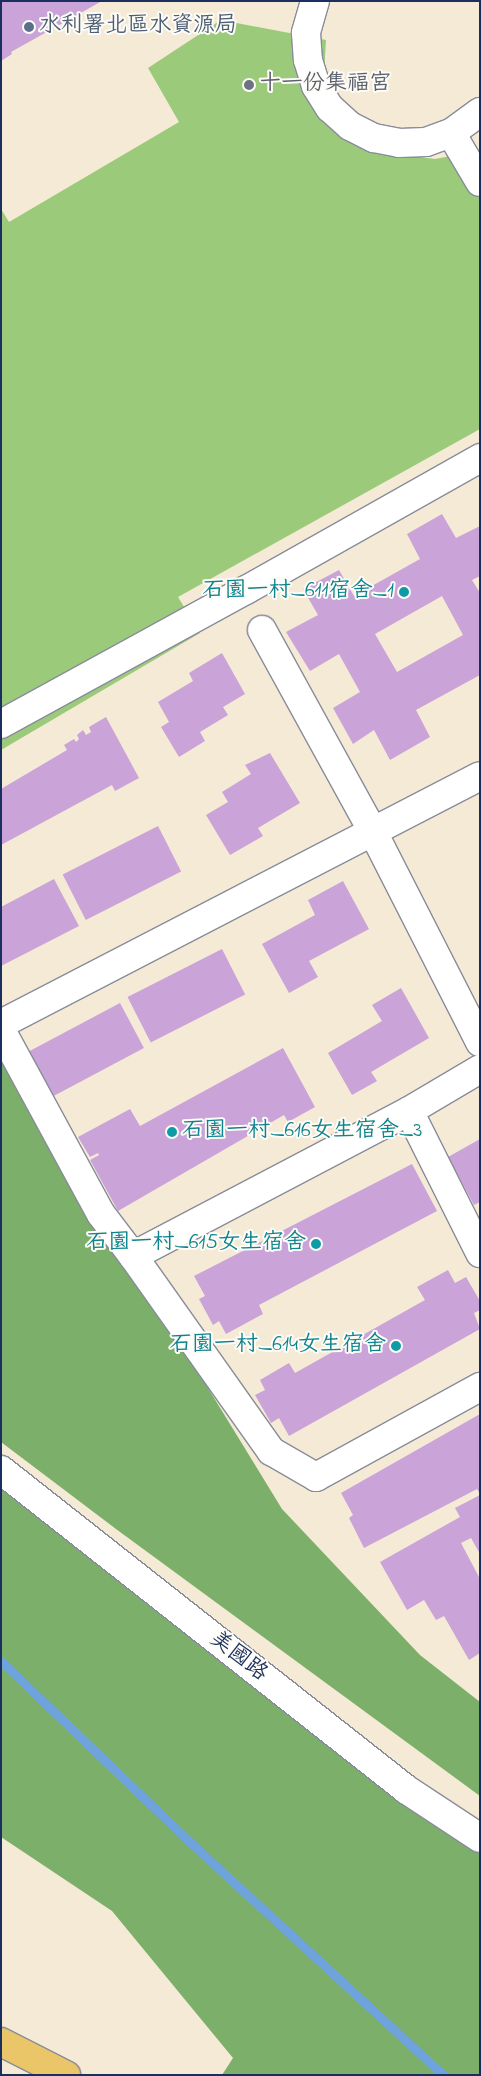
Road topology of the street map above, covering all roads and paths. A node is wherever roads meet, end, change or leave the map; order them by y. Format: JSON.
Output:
{"nodes":[{"id":1,"x":315,"y":1,"type":"edge"},
{"id":2,"x":480,"y":112,"type":"edge"},
{"id":3,"x":451,"y":133,"type":"junction"},
{"id":4,"x":480,"y":182,"type":"edge"},
{"id":5,"x":480,"y":458,"type":"edge"},
{"id":6,"x":262,"y":630,"type":"dead end"},
{"id":7,"x":1,"y":724,"type":"edge"},
{"id":8,"x":480,"y":776,"type":"edge"},
{"id":9,"x":373,"y":832,"type":"junction"},
{"id":10,"x":1,"y":1024,"type":"edge"},
{"id":11,"x":1,"y":1030,"type":"edge"},
{"id":12,"x":480,"y":1042,"type":"edge"},
{"id":13,"x":480,"y":1069,"type":"edge"},
{"id":14,"x":409,"y":1111,"type":"junction"},
{"id":15,"x":480,"y":1253,"type":"edge"},
{"id":16,"x":133,"y":1256,"type":"junction"},
{"id":17,"x":480,"y":1387,"type":"edge"},
{"id":18,"x":1,"y":1470,"type":"edge"},
{"id":19,"x":480,"y":1838,"type":"edge"},
{"id":20,"x":1,"y":2042,"type":"edge"},
{"id":21,"x":66,"y":2075,"type":"edge"}],
"edges":[{"from":1,"to":3,"type":"street"},
{"from":2,"to":3,"type":"street"},
{"from":3,"to":4,"type":"street"},
{"from":5,"to":7,"type":"street"},
{"from":6,"to":9,"type":"street"},
{"from":8,"to":9,"type":"street"},
{"from":9,"to":10,"type":"street"},
{"from":9,"to":12,"type":"street"},
{"from":11,"to":16,"type":"street"},
{"from":13,"to":14,"type":"street"},
{"from":14,"to":15,"type":"street"},
{"from":14,"to":16,"type":"street"},
{"from":16,"to":17,"type":"street"},
{"from":18,"to":19,"type":"street","name":"美國路"},
{"from":20,"to":21,"type":"main road"}]}
